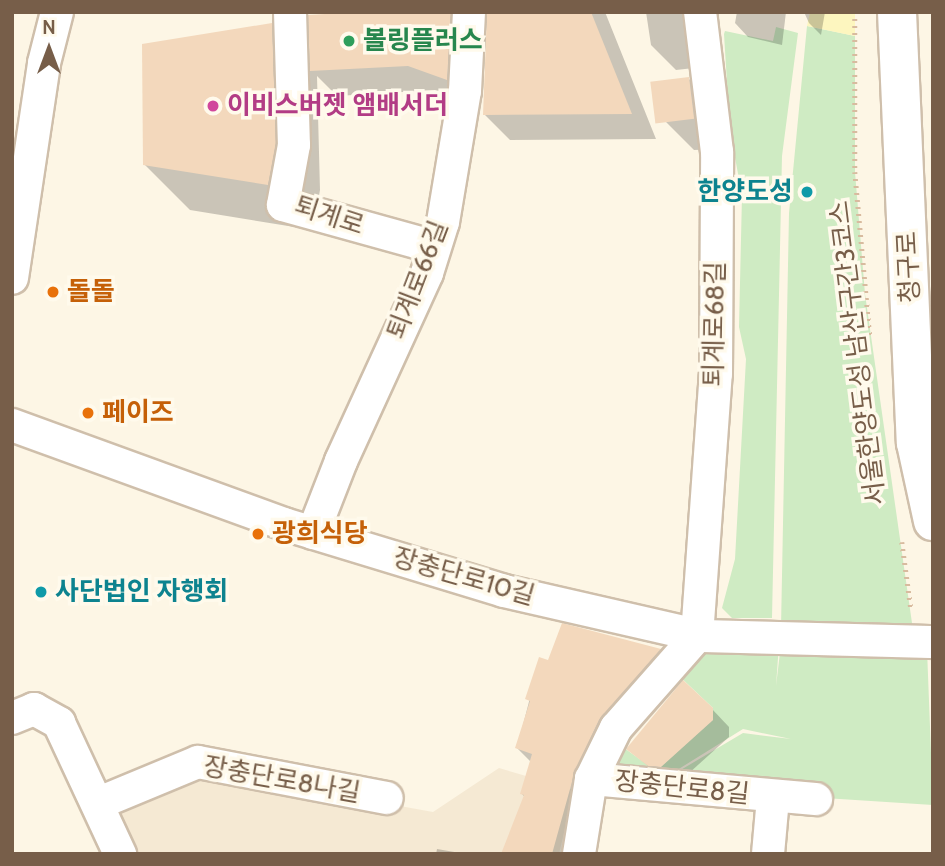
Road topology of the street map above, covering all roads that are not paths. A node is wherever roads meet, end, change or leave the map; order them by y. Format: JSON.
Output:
{"nodes":[{"id":1,"x":57,"y":12,"type":"edge"},
{"id":2,"x":290,"y":12,"type":"edge"},
{"id":3,"x":469,"y":12,"type":"edge"},
{"id":4,"x":699,"y":12,"type":"edge"},
{"id":5,"x":897,"y":12,"type":"edge"},
{"id":6,"x":435,"y":247,"type":"junction"},
{"id":7,"x":12,"y":278,"type":"edge"},
{"id":8,"x":12,"y":425,"type":"edge"},
{"id":9,"x":916,"y":524,"type":"edge"},
{"id":10,"x":313,"y":533,"type":"junction"},
{"id":11,"x":696,"y":636,"type":"junction"},
{"id":12,"x":933,"y":642,"type":"edge"},
{"id":13,"x":12,"y":718,"type":"edge"},
{"id":14,"x":591,"y":779,"type":"junction"},
{"id":15,"x":387,"y":798,"type":"dead end"},
{"id":16,"x":773,"y":798,"type":"junction"},
{"id":17,"x":816,"y":799,"type":"dead end"},
{"id":18,"x":99,"y":803,"type":"junction"},
{"id":19,"x":120,"y":854,"type":"edge"},
{"id":20,"x":579,"y":854,"type":"edge"},
{"id":21,"x":768,"y":854,"type":"edge"}],
"edges":[{"from":1,"to":7,"type":"street"},
{"from":2,"to":6,"type":"street","name":"퇴계로"},
{"from":3,"to":6,"type":"street","name":"퇴계로66길"},
{"from":4,"to":11,"type":"street","name":"퇴계로68길"},
{"from":5,"to":9,"type":"street","name":"청구로"},
{"from":6,"to":10,"type":"street","name":"퇴계로66길"},
{"from":8,"to":10,"type":"street","name":"장충단로10길"},
{"from":10,"to":11,"type":"street","name":"장충단로10길"},
{"from":11,"to":12,"type":"street","name":"장충단로10길"},
{"from":11,"to":14,"type":"street","name":"장충단로8길"},
{"from":13,"to":18,"type":"street"},
{"from":14,"to":16,"type":"street","name":"장충단로8길"},
{"from":14,"to":20,"type":"street","name":"장충단로8길"},
{"from":15,"to":18,"type":"street","name":"장충단로8나길"},
{"from":16,"to":17,"type":"street","name":"장충단로8길"},
{"from":16,"to":21,"type":"street","name":"장충단로8길"},
{"from":18,"to":19,"type":"street"}]}
